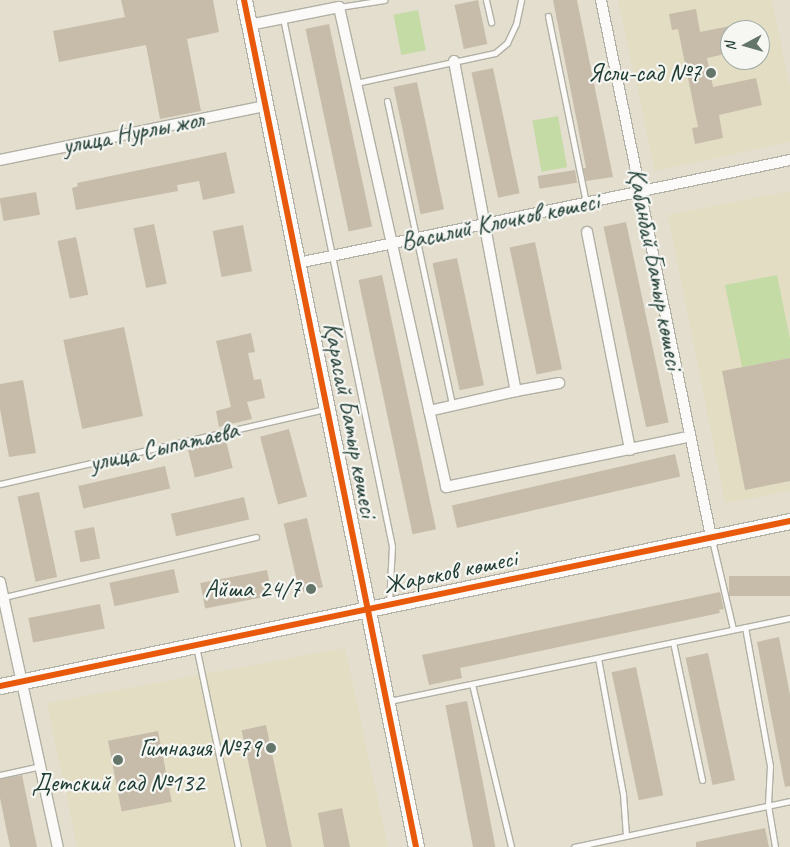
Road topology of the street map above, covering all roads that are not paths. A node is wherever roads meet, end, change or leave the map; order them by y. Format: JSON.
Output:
{"nodes":[{"id":1,"x":244,"y":0,"type":"edge"},
{"id":2,"x":384,"y":0,"type":"edge"},
{"id":3,"x":486,"y":0,"type":"edge"},
{"id":4,"x":521,"y":0,"type":"edge"},
{"id":5,"x":601,"y":0,"type":"edge"},
{"id":6,"x":340,"y":7,"type":"junction"},
{"id":7,"x":548,"y":16,"type":"dead end"},
{"id":8,"x":283,"y":18,"type":"junction"},
{"id":9,"x":490,"y":22,"type":"dead end"},
{"id":10,"x":250,"y":25,"type":"junction"},
{"id":11,"x":454,"y":62,"type":"junction"},
{"id":12,"x":356,"y":83,"type":"junction"},
{"id":13,"x":387,"y":101,"type":"dead end"},
{"id":14,"x":266,"y":106,"type":"junction"},
{"id":15,"x":0,"y":160,"type":"edge"},
{"id":16,"x":790,"y":160,"type":"edge"},
{"id":17,"x":639,"y":192,"type":"junction"},
{"id":18,"x":586,"y":203,"type":"junction"},
{"id":19,"x":484,"y":225,"type":"junction"},
{"id":20,"x":587,"y":232,"type":"dead end"},
{"id":21,"x":415,"y":240,"type":"junction"},
{"id":22,"x":390,"y":245,"type":"junction"},
{"id":23,"x":332,"y":256,"type":"junction"},
{"id":24,"x":298,"y":263,"type":"junction"},
{"id":25,"x":560,"y":383,"type":"dead end"},
{"id":26,"x":516,"y":391,"type":"junction"},
{"id":27,"x":452,"y":405,"type":"junction"},
{"id":28,"x":327,"y":408,"type":"junction"},
{"id":29,"x":428,"y":410,"type":"junction"},
{"id":30,"x":688,"y":437,"type":"junction"},
{"id":31,"x":630,"y":450,"type":"junction"},
{"id":32,"x":0,"y":484,"type":"edge"},
{"id":33,"x":790,"y":521,"type":"edge"},
{"id":34,"x":256,"y":537,"type":"dead end"},
{"id":35,"x":711,"y":537,"type":"junction"},
{"id":36,"x":0,"y":582,"type":"edge"},
{"id":37,"x":2,"y":597,"type":"edge"},
{"id":38,"x":390,"y":606,"type":"junction"},
{"id":39,"x":368,"y":610,"type":"junction"},
{"id":40,"x":790,"y":618,"type":"edge"},
{"id":41,"x":745,"y":627,"type":"junction"},
{"id":42,"x":733,"y":630,"type":"junction"},
{"id":43,"x":673,"y":642,"type":"junction"},
{"id":44,"x":196,"y":645,"type":"junction"},
{"id":45,"x":598,"y":658,"type":"junction"},
{"id":46,"x":24,"y":681,"type":"junction"},
{"id":47,"x":472,"y":684,"type":"junction"},
{"id":48,"x":0,"y":686,"type":"edge"},
{"id":49,"x":386,"y":701,"type":"junction"},
{"id":50,"x":41,"y":766,"type":"junction"},
{"id":51,"x":0,"y":775,"type":"edge"},
{"id":52,"x":702,"y":780,"type":"dead end"},
{"id":53,"x":790,"y":801,"type":"edge"},
{"id":54,"x":768,"y":805,"type":"junction"},
{"id":55,"x":626,"y":836,"type":"junction"},
{"id":56,"x":58,"y":847,"type":"edge"},
{"id":57,"x":238,"y":847,"type":"edge"},
{"id":58,"x":416,"y":847,"type":"edge"},
{"id":59,"x":511,"y":847,"type":"edge"},
{"id":60,"x":574,"y":847,"type":"edge"},
{"id":61,"x":775,"y":847,"type":"edge"}],
"edges":[{"from":1,"to":10,"type":"street","name":"Қарасай Батыр көшесі"},
{"from":2,"to":6,"type":"lane"},
{"from":3,"to":9,"type":"lane"},
{"from":4,"to":11,"type":"lane"},
{"from":5,"to":17,"type":"street","name":"Қабанбай Батыр көшесі"},
{"from":6,"to":8,"type":"street"},
{"from":6,"to":12,"type":"street"},
{"from":7,"to":18,"type":"lane"},
{"from":8,"to":10,"type":"street"},
{"from":8,"to":23,"type":"lane"},
{"from":10,"to":14,"type":"street","name":"Қарасай Батыр көшесі"},
{"from":11,"to":12,"type":"lane"},
{"from":11,"to":19,"type":"street"},
{"from":12,"to":22,"type":"street"},
{"from":13,"to":21,"type":"lane"},
{"from":14,"to":15,"type":"street","name":"улица Нурлы жол"},
{"from":14,"to":24,"type":"street","name":"Қарасай Батыр көшесі"},
{"from":16,"to":17,"type":"street","name":"Василий Клочков көшесі"},
{"from":17,"to":18,"type":"street","name":"Василий Клочков көшесі"},
{"from":17,"to":30,"type":"street","name":"Қабанбай Батыр көшесі"},
{"from":18,"to":19,"type":"street","name":"Василий Клочков көшесі"},
{"from":19,"to":21,"type":"street","name":"Василий Клочков көшесі"},
{"from":19,"to":26,"type":"street"},
{"from":20,"to":31,"type":"street"},
{"from":21,"to":22,"type":"street","name":"Василий Клочков көшесі"},
{"from":21,"to":27,"type":"lane"},
{"from":22,"to":23,"type":"street","name":"Василий Клочков көшесі"},
{"from":22,"to":29,"type":"street"},
{"from":23,"to":24,"type":"street","name":"Василий Клочков көшесі"},
{"from":23,"to":38,"type":"lane"},
{"from":24,"to":28,"type":"street","name":"Қарасай Батыр көшесі"},
{"from":25,"to":26,"type":"street"},
{"from":26,"to":27,"type":"street"},
{"from":27,"to":29,"type":"street"},
{"from":28,"to":32,"type":"lane","name":"улица Сыпатаева"},
{"from":28,"to":39,"type":"street","name":"Қарасай Батыр көшесі"},
{"from":29,"to":31,"type":"street"},
{"from":30,"to":31,"type":"street"},
{"from":30,"to":35,"type":"street","name":"Қабанбай Батыр көшесі"},
{"from":33,"to":35,"type":"street","name":"Жароков көшесі"},
{"from":34,"to":37,"type":"lane"},
{"from":35,"to":38,"type":"street","name":"Жароков көшесі"},
{"from":35,"to":42,"type":"lane"},
{"from":36,"to":37,"type":"street"},
{"from":37,"to":46,"type":"street"},
{"from":38,"to":39,"type":"street","name":"Жароков көшесі"},
{"from":39,"to":44,"type":"street","name":"Жароков көшесі"},
{"from":39,"to":49,"type":"street","name":"Қарасай Батыр көшесі"},
{"from":40,"to":41,"type":"lane"},
{"from":41,"to":42,"type":"lane"},
{"from":41,"to":54,"type":"lane"},
{"from":42,"to":43,"type":"lane"},
{"from":43,"to":45,"type":"lane"},
{"from":43,"to":52,"type":"lane"},
{"from":44,"to":46,"type":"street","name":"Жароков көшесі"},
{"from":44,"to":57,"type":"lane"},
{"from":45,"to":47,"type":"lane"},
{"from":45,"to":55,"type":"lane"},
{"from":46,"to":48,"type":"street","name":"Жароков көшесі"},
{"from":46,"to":50,"type":"street"},
{"from":47,"to":49,"type":"lane"},
{"from":47,"to":59,"type":"lane"},
{"from":49,"to":58,"type":"street","name":"Қарасай Батыр көшесі"},
{"from":50,"to":51,"type":"lane"},
{"from":50,"to":56,"type":"street"},
{"from":53,"to":54,"type":"lane"},
{"from":54,"to":55,"type":"lane"},
{"from":54,"to":61,"type":"lane"},
{"from":55,"to":60,"type":"lane"}]}
